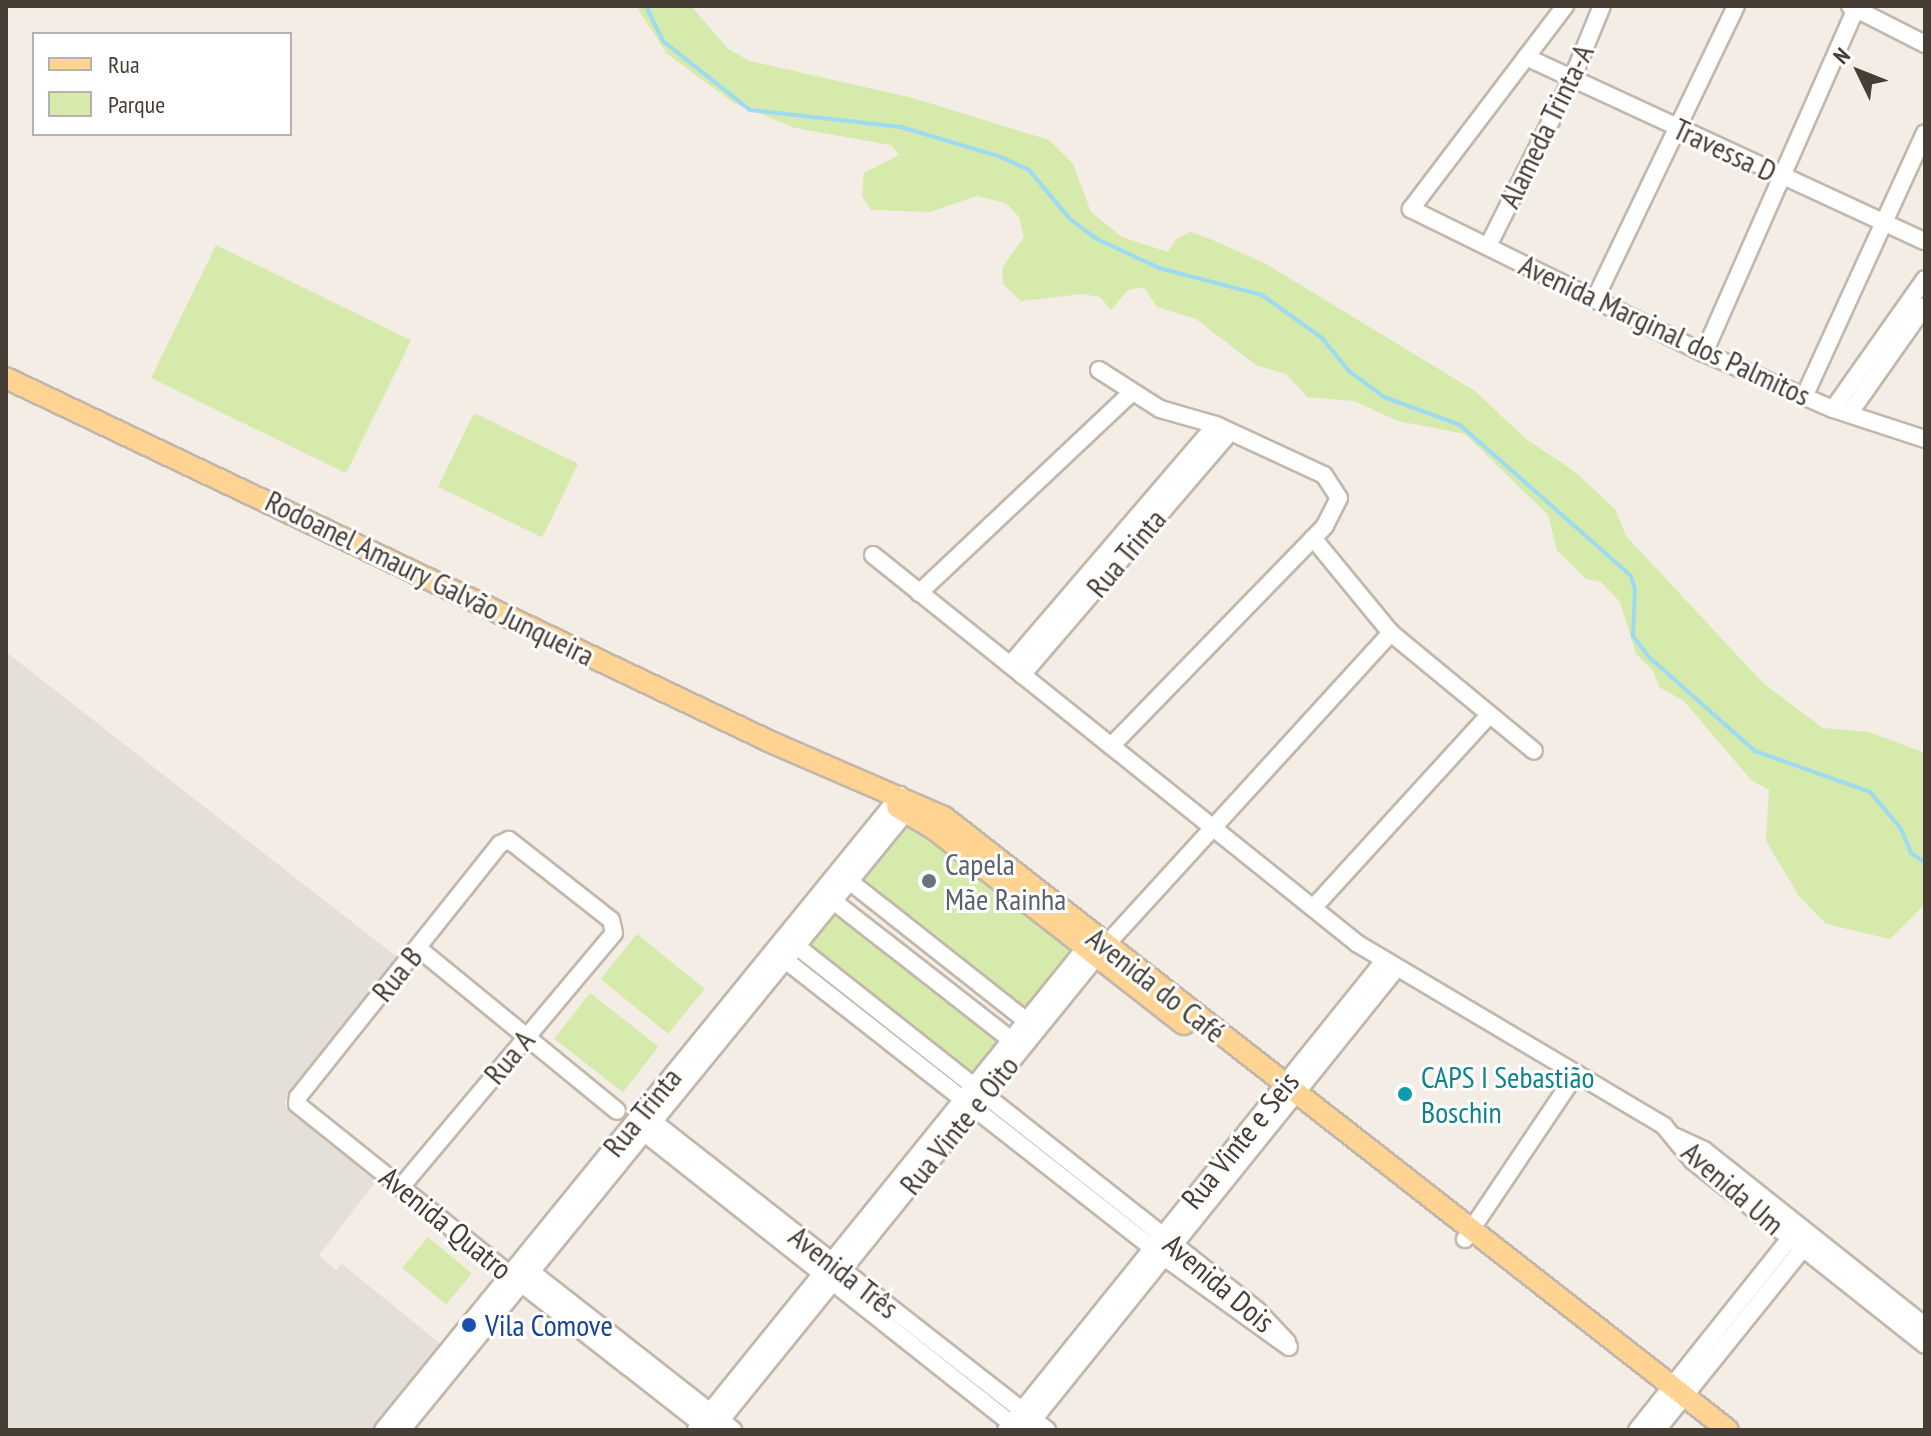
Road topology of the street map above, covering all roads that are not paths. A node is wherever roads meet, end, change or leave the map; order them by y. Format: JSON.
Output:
{"nodes":[{"id":1,"x":1565,"y":6,"type":"edge"},
{"id":2,"x":1602,"y":6,"type":"edge"},
{"id":3,"x":1736,"y":6,"type":"edge"},
{"id":4,"x":1854,"y":7,"type":"edge"},
{"id":5,"x":1925,"y":44,"type":"edge"},
{"id":6,"x":1526,"y":57,"type":"junction"},
{"id":7,"x":1572,"y":79,"type":"junction"},
{"id":8,"x":1677,"y":128,"type":"junction"},
{"id":9,"x":1925,"y":133,"type":"edge"},
{"id":10,"x":1782,"y":176,"type":"junction"},
{"id":11,"x":1884,"y":223,"type":"junction"},
{"id":12,"x":1925,"y":241,"type":"edge"},
{"id":13,"x":1488,"y":246,"type":"junction"},
{"id":14,"x":1925,"y":279,"type":"edge"},
{"id":15,"x":1595,"y":299,"type":"junction"},
{"id":16,"x":1925,"y":306,"type":"edge"},
{"id":17,"x":1925,"y":320,"type":"edge"},
{"id":18,"x":1895,"y":348,"type":"junction"},
{"id":19,"x":1704,"y":353,"type":"junction"},
{"id":20,"x":1099,"y":370,"type":"dead end"},
{"id":21,"x":6,"y":378,"type":"edge"},
{"id":22,"x":1131,"y":393,"type":"junction"},
{"id":23,"x":1804,"y":397,"type":"junction"},
{"id":24,"x":1841,"y":411,"type":"junction"},
{"id":25,"x":1223,"y":428,"type":"junction"},
{"id":26,"x":1925,"y":439,"type":"edge"},
{"id":27,"x":1313,"y":538,"type":"junction"},
{"id":28,"x":873,"y":555,"type":"dead end"},
{"id":29,"x":919,"y":593,"type":"junction"},
{"id":30,"x":1391,"y":633,"type":"junction"},
{"id":31,"x":1016,"y":670,"type":"junction"},
{"id":32,"x":1489,"y":715,"type":"junction"},
{"id":33,"x":1111,"y":746,"type":"junction"},
{"id":34,"x":1534,"y":751,"type":"dead end"},
{"id":35,"x":854,"y":778,"type":"joint"},
{"id":36,"x":903,"y":803,"type":"junction"},
{"id":37,"x":1213,"y":828,"type":"junction"},
{"id":38,"x":848,"y":880,"type":"junction"},
{"id":39,"x":832,"y":900,"type":"junction"},
{"id":40,"x":1313,"y":908,"type":"junction"},
{"id":41,"x":614,"y":927,"type":"joint"},
{"id":42,"x":789,"y":940,"type":"junction"},
{"id":43,"x":1096,"y":946,"type":"junction"},
{"id":44,"x":418,"y":948,"type":"junction"},
{"id":45,"x":778,"y":954,"type":"junction"},
{"id":46,"x":1389,"y":966,"type":"junction"},
{"id":47,"x":1025,"y":1020,"type":"junction"},
{"id":48,"x":527,"y":1037,"type":"junction"},
{"id":49,"x":1010,"y":1039,"type":"junction"},
{"id":50,"x":1575,"y":1075,"type":"junction"},
{"id":51,"x":972,"y":1096,"type":"junction"},
{"id":52,"x":1287,"y":1096,"type":"junction"},
{"id":53,"x":297,"y":1104,"type":"joint"},
{"id":54,"x":617,"y":1111,"type":"dead end"},
{"id":55,"x":643,"y":1123,"type":"junction"},
{"id":56,"x":401,"y":1187,"type":"junction"},
{"id":57,"x":1469,"y":1234,"type":"junction"},
{"id":58,"x":1802,"y":1237,"type":"junction"},
{"id":59,"x":1163,"y":1246,"type":"junction"},
{"id":60,"x":831,"y":1272,"type":"junction"},
{"id":61,"x":521,"y":1273,"type":"junction"},
{"id":62,"x":1925,"y":1326,"type":"edge"},
{"id":63,"x":1925,"y":1345,"type":"edge"},
{"id":64,"x":1676,"y":1396,"type":"junction"},
{"id":65,"x":712,"y":1425,"type":"edge"},
{"id":66,"x":1024,"y":1425,"type":"edge"},
{"id":67,"x":391,"y":1429,"type":"edge"},
{"id":68,"x":1637,"y":1430,"type":"edge"},
{"id":69,"x":1657,"y":1430,"type":"edge"},
{"id":70,"x":1710,"y":1430,"type":"edge"},
{"id":71,"x":1728,"y":1430,"type":"edge"}],
"edges":[{"from":1,"to":6,"type":"street"},
{"from":2,"to":7,"type":"street","name":"Alameda Trinta-A"},
{"from":3,"to":8,"type":"street"},
{"from":4,"to":5,"type":"street"},
{"from":4,"to":10,"type":"street"},
{"from":6,"to":7,"type":"street","name":"Travessa D"},
{"from":6,"to":13,"type":"street","name":"Avenida Marginal dos Palmitos"},
{"from":7,"to":8,"type":"street","name":"Travessa D"},
{"from":7,"to":13,"type":"street","name":"Alameda Trinta-A"},
{"from":8,"to":10,"type":"street","name":"Travessa D"},
{"from":8,"to":15,"type":"street"},
{"from":9,"to":11,"type":"street"},
{"from":10,"to":11,"type":"street","name":"Travessa D"},
{"from":10,"to":19,"type":"street"},
{"from":11,"to":12,"type":"street","name":"Travessa D"},
{"from":11,"to":23,"type":"street"},
{"from":13,"to":15,"type":"street","name":"Avenida Marginal dos Palmitos"},
{"from":14,"to":24,"type":"street"},
{"from":15,"to":19,"type":"street","name":"Avenida Marginal dos Palmitos"},
{"from":16,"to":18,"type":"street"},
{"from":17,"to":18,"type":"street"},
{"from":18,"to":24,"type":"street"},
{"from":19,"to":23,"type":"street","name":"Avenida Marginal dos Palmitos"},
{"from":20,"to":22,"type":"street"},
{"from":21,"to":35,"type":"main road","name":"Rodoanel Amaury Galvão Junqueira"},
{"from":22,"to":25,"type":"street"},
{"from":22,"to":29,"type":"street"},
{"from":23,"to":24,"type":"street","name":"Avenida Marginal dos Palmitos"},
{"from":24,"to":26,"type":"street","name":"Avenida Marginal dos Palmitos"},
{"from":25,"to":27,"type":"street"},
{"from":25,"to":31,"type":"street","name":"Rua Trinta"},
{"from":27,"to":30,"type":"street"},
{"from":27,"to":33,"type":"street"},
{"from":28,"to":29,"type":"street","name":"Avenida Um"},
{"from":29,"to":31,"type":"street","name":"Avenida Um"},
{"from":30,"to":32,"type":"street"},
{"from":30,"to":37,"type":"street","name":"Rua Vinte e Oito"},
{"from":31,"to":33,"type":"street","name":"Avenida Um"},
{"from":32,"to":34,"type":"street"},
{"from":32,"to":40,"type":"street"},
{"from":33,"to":37,"type":"street","name":"Avenida Um"},
{"from":35,"to":36,"type":"main road","name":"Avenida do Café"},
{"from":36,"to":38,"type":"street","name":"Rua Trinta"},
{"from":36,"to":42,"type":"street","name":"Rua Trinta"},
{"from":36,"to":43,"type":"main road","name":"Avenida do Café"},
{"from":37,"to":40,"type":"street","name":"Avenida Um"},
{"from":37,"to":43,"type":"street","name":"Rua Vinte e Oito"},
{"from":38,"to":39,"type":"street","name":"Rua Trinta"},
{"from":38,"to":47,"type":"street"},
{"from":39,"to":42,"type":"street","name":"Rua Trinta"},
{"from":39,"to":49,"type":"street"},
{"from":40,"to":46,"type":"street","name":"Avenida Um"},
{"from":41,"to":44,"type":"street","name":"Rua B"},
{"from":41,"to":48,"type":"street","name":"Rua A"},
{"from":42,"to":45,"type":"street","name":"Rua Trinta"},
{"from":42,"to":51,"type":"street","name":"Avenida Dois"},
{"from":43,"to":47,"type":"street","name":"Rua Vinte e Oito"},
{"from":43,"to":51,"type":"street","name":"Rua Vinte e Oito"},
{"from":43,"to":52,"type":"main road","name":"Avenida do Café"},
{"from":44,"to":48,"type":"street"},
{"from":44,"to":53,"type":"street","name":"Rua B"},
{"from":45,"to":51,"type":"street","name":"Avenida Dois"},
{"from":45,"to":55,"type":"street","name":"Rua Trinta"},
{"from":46,"to":50,"type":"street","name":"Avenida Um"},
{"from":46,"to":52,"type":"street","name":"Rua Vinte e Seis"},
{"from":47,"to":49,"type":"street","name":"Rua Vinte e Oito"},
{"from":48,"to":54,"type":"street"},
{"from":48,"to":56,"type":"street","name":"Rua A"},
{"from":49,"to":51,"type":"street","name":"Rua Vinte e Oito"},
{"from":50,"to":57,"type":"street"},
{"from":50,"to":58,"type":"street","name":"Avenida Um"},
{"from":51,"to":59,"type":"street","name":"Avenida Dois"},
{"from":51,"to":60,"type":"street","name":"Rua Vinte e Oito"},
{"from":52,"to":57,"type":"main road","name":"Avenida do Café"},
{"from":52,"to":59,"type":"street","name":"Rua Vinte e Seis"},
{"from":53,"to":56,"type":"street","name":"Avenida Quatro"},
{"from":55,"to":60,"type":"street","name":"Avenida Três"},
{"from":55,"to":61,"type":"street","name":"Rua Trinta"},
{"from":56,"to":61,"type":"street","name":"Avenida Quatro"},
{"from":57,"to":64,"type":"main road","name":"Avenida do Café"},
{"from":58,"to":62,"type":"street","name":"Avenida Um"},
{"from":58,"to":63,"type":"street","name":"Avenida Um"},
{"from":58,"to":64,"type":"street"},
{"from":59,"to":59,"type":"street","name":"Avenida Dois"},
{"from":59,"to":66,"type":"street","name":"Rua Vinte e Seis"},
{"from":60,"to":65,"type":"street","name":"Rua Vinte e Oito"},
{"from":60,"to":66,"type":"street","name":"Avenida Três"},
{"from":61,"to":65,"type":"street","name":"Avenida Quatro"},
{"from":61,"to":67,"type":"street","name":"Rua Trinta"},
{"from":64,"to":68,"type":"street"},
{"from":64,"to":69,"type":"street"},
{"from":64,"to":70,"type":"main road","name":"Avenida do Café"},
{"from":64,"to":71,"type":"main road","name":"Avenida do Café"}]}
